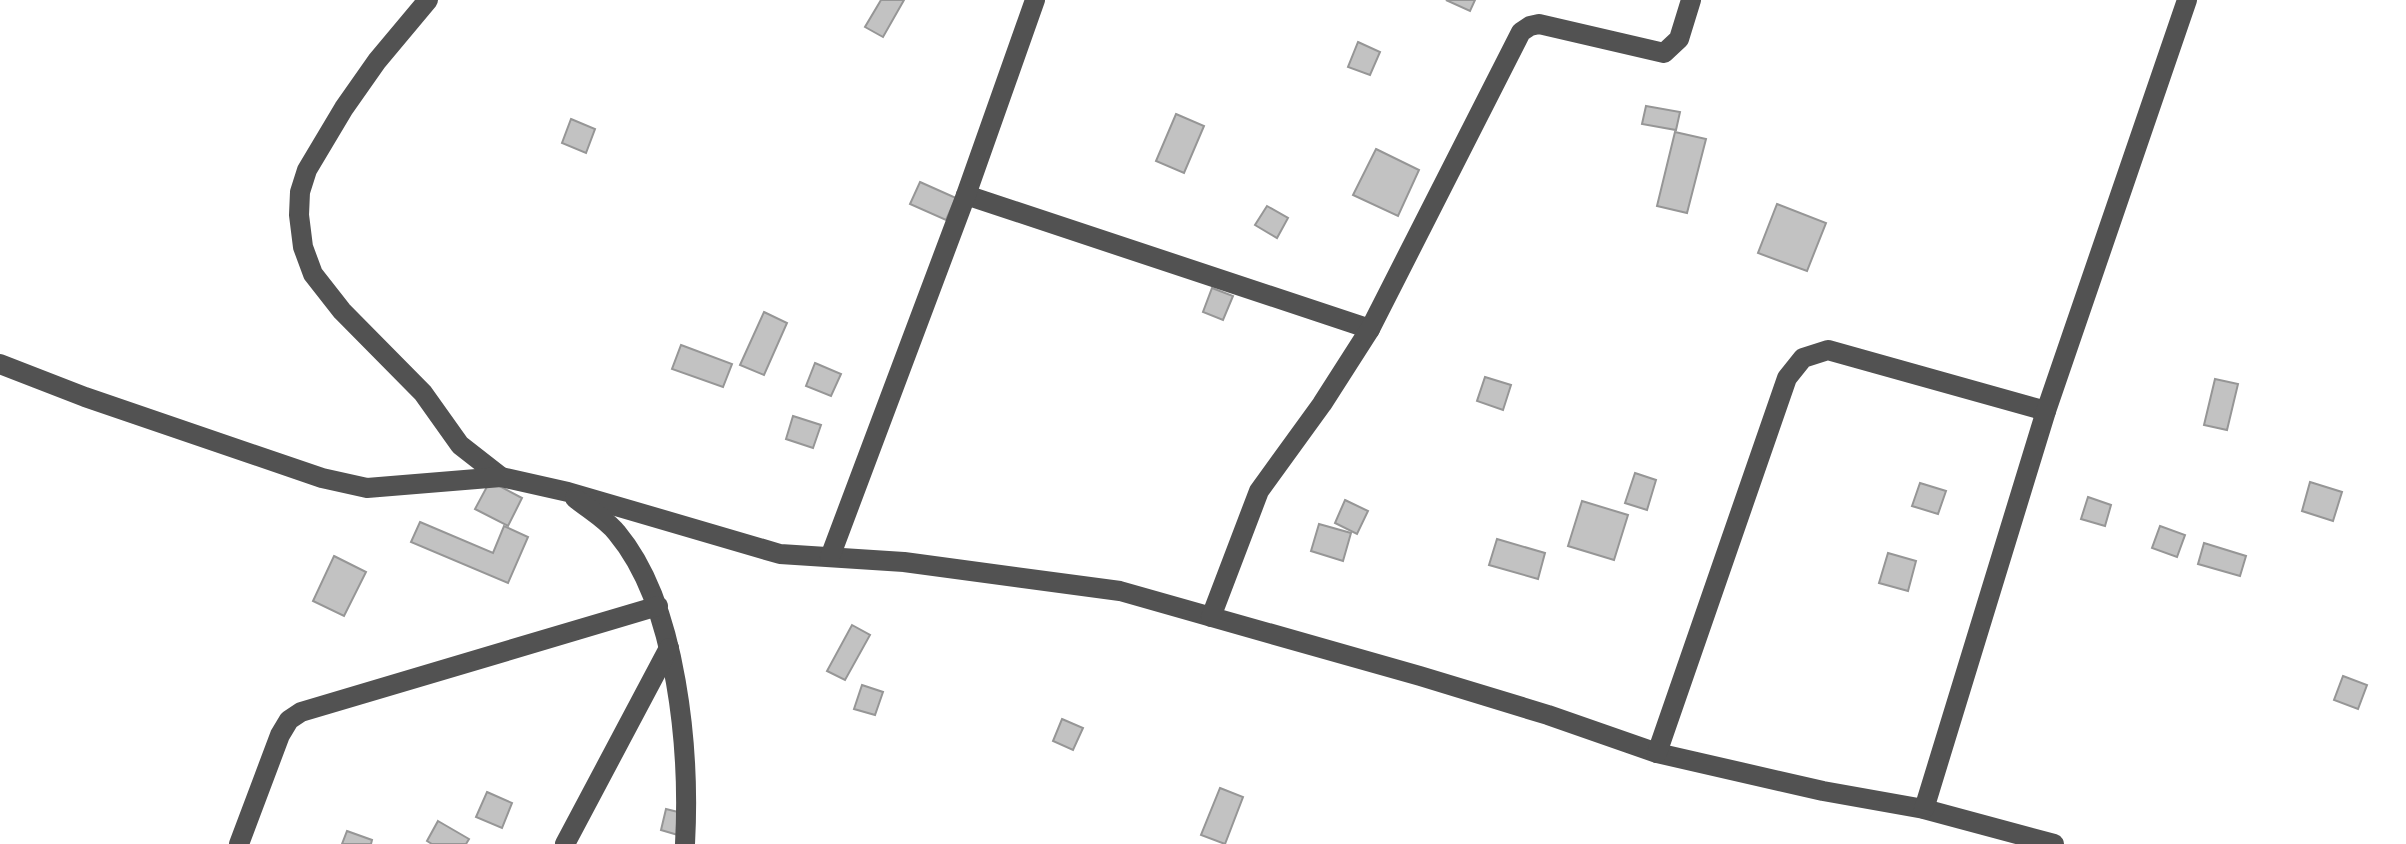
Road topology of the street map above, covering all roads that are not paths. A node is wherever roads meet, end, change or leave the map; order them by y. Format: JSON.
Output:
{"nodes":[{"id":1,"x":428,"y":0,"type":"edge"},
{"id":2,"x":1035,"y":0,"type":"edge"},
{"id":3,"x":1691,"y":0,"type":"edge"},
{"id":4,"x":2187,"y":0,"type":"edge"},
{"id":5,"x":966,"y":195,"type":"junction"},
{"id":6,"x":1370,"y":329,"type":"junction"},
{"id":7,"x":0,"y":364,"type":"edge"},
{"id":8,"x":2046,"y":411,"type":"junction"},
{"id":9,"x":501,"y":477,"type":"junction"},
{"id":10,"x":568,"y":492,"type":"junction"},
{"id":11,"x":830,"y":557,"type":"junction"},
{"id":12,"x":658,"y":606,"type":"junction"},
{"id":13,"x":1211,"y":617,"type":"junction"},
{"id":14,"x":669,"y":648,"type":"junction"},
{"id":15,"x":1657,"y":753,"type":"junction"},
{"id":16,"x":1924,"y":809,"type":"junction"},
{"id":17,"x":239,"y":844,"type":"edge"},
{"id":18,"x":565,"y":844,"type":"edge"},
{"id":19,"x":685,"y":844,"type":"edge"},
{"id":20,"x":2054,"y":844,"type":"edge"}],
"edges":[{"from":1,"to":9,"type":"street"},
{"from":2,"to":5,"type":"street"},
{"from":3,"to":6,"type":"street"},
{"from":4,"to":8,"type":"street"},
{"from":5,"to":6,"type":"street"},
{"from":5,"to":11,"type":"street"},
{"from":6,"to":13,"type":"street"},
{"from":7,"to":9,"type":"street"},
{"from":8,"to":15,"type":"street"},
{"from":8,"to":16,"type":"street"},
{"from":9,"to":10,"type":"street"},
{"from":10,"to":11,"type":"street"},
{"from":10,"to":12,"type":"street"},
{"from":11,"to":13,"type":"street"},
{"from":12,"to":14,"type":"street"},
{"from":12,"to":17,"type":"street"},
{"from":13,"to":15,"type":"street"},
{"from":14,"to":18,"type":"street"},
{"from":14,"to":19,"type":"street"},
{"from":15,"to":16,"type":"street"},
{"from":16,"to":20,"type":"street"}]}
